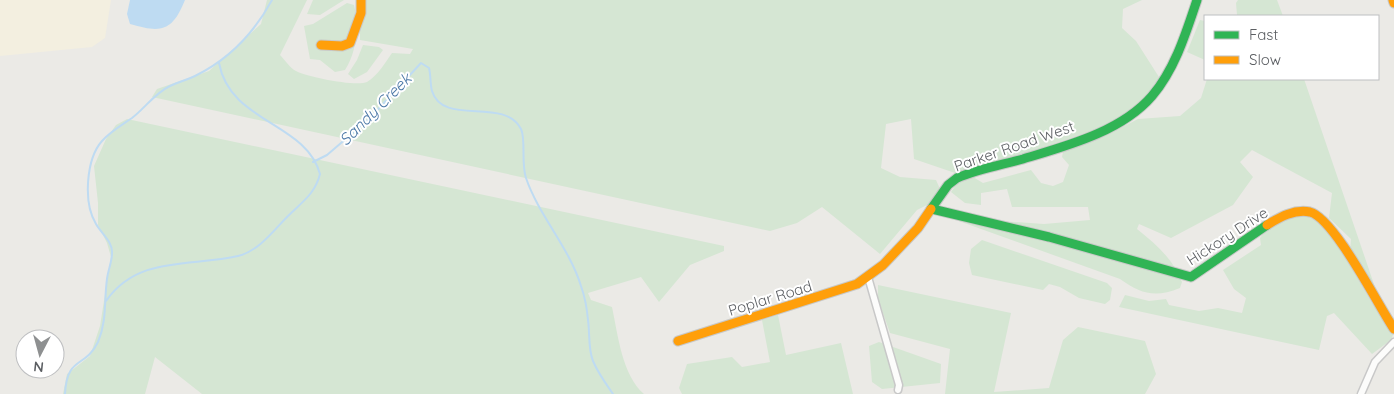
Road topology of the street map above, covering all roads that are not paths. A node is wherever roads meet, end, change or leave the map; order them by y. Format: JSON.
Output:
{"nodes":[{"id":1,"x":361,"y":0,"type":"edge"},
{"id":2,"x":1197,"y":0,"type":"edge"},
{"id":3,"x":321,"y":45,"type":"dead end"},
{"id":4,"x":932,"y":209,"type":"junction"},
{"id":5,"x":868,"y":277,"type":"junction"},
{"id":6,"x":1394,"y":329,"type":"edge"},
{"id":7,"x":678,"y":341,"type":"dead end"},
{"id":8,"x":1394,"y":342,"type":"edge"},
{"id":9,"x":898,"y":390,"type":"dead end"},
{"id":10,"x":1361,"y":394,"type":"edge"}],
"edges":[{"from":1,"to":3,"type":"street"},
{"from":2,"to":4,"type":"street","name":"Parker Road West"},
{"from":4,"to":5,"type":"street","name":"Parker Road West"},
{"from":4,"to":6,"type":"street","name":"Hickory Drive"},
{"from":5,"to":7,"type":"street","name":"Poplar Road"},
{"from":5,"to":9,"type":"street"},
{"from":8,"to":10,"type":"street"}]}
